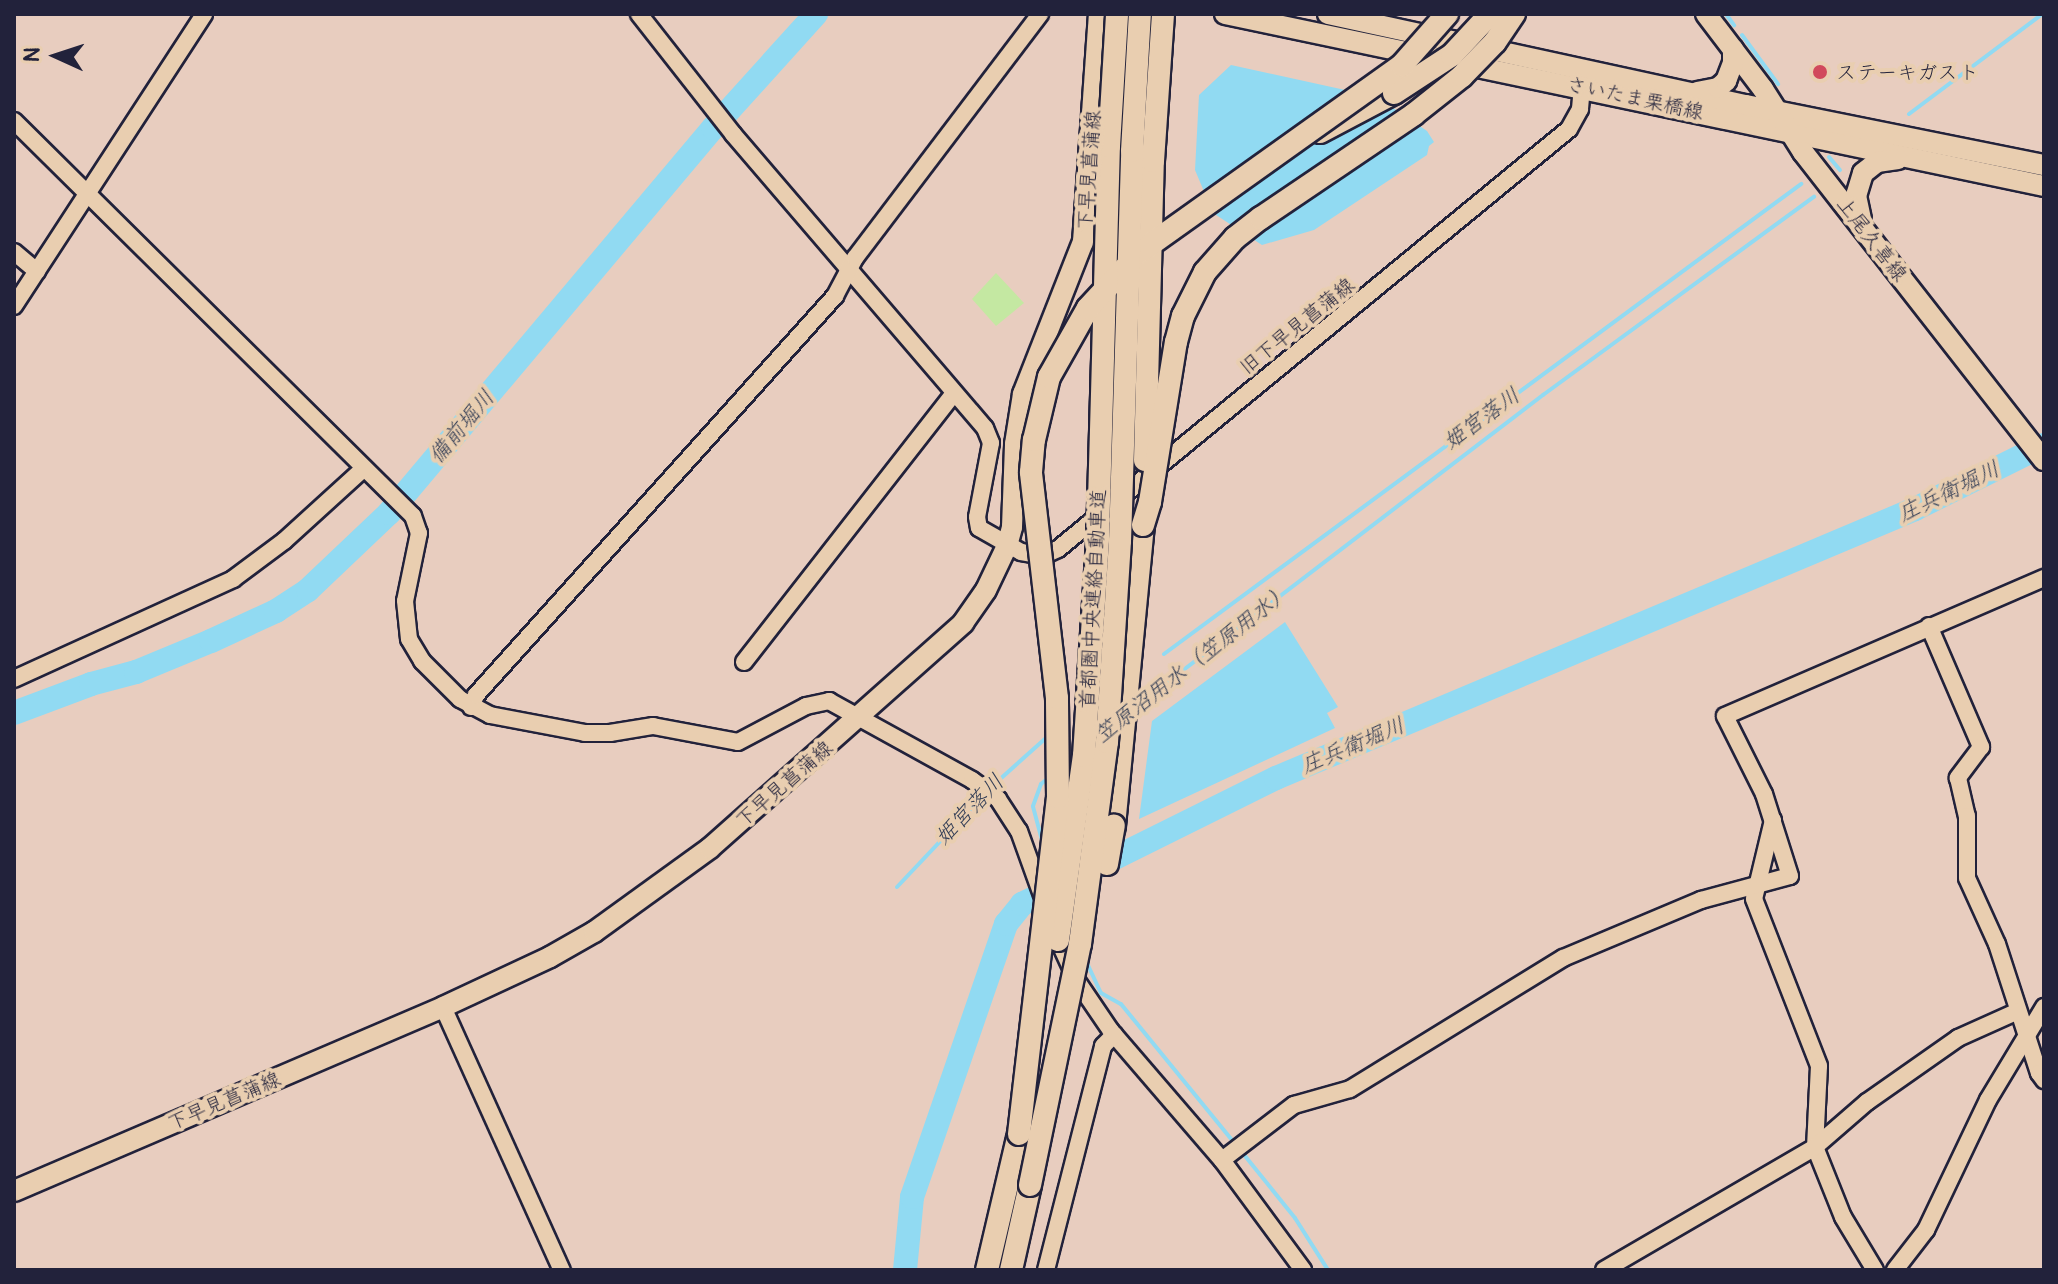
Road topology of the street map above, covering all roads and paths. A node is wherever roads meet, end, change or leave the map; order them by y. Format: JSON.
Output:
{"nodes":[{"id":1,"x":204,"y":14,"type":"edge"},
{"id":2,"x":639,"y":14,"type":"edge"},
{"id":3,"x":1040,"y":14,"type":"edge"},
{"id":4,"x":1099,"y":14,"type":"edge"},
{"id":5,"x":1117,"y":14,"type":"edge"},
{"id":6,"x":1140,"y":14,"type":"edge"},
{"id":7,"x":1163,"y":14,"type":"edge"},
{"id":8,"x":1225,"y":14,"type":"edge"},
{"id":9,"x":1328,"y":14,"type":"edge"},
{"id":10,"x":1447,"y":14,"type":"edge"},
{"id":11,"x":1490,"y":14,"type":"edge"},
{"id":12,"x":1514,"y":14,"type":"edge"},
{"id":13,"x":1706,"y":14,"type":"edge"},
{"id":14,"x":1733,"y":49,"type":"junction"},
{"id":15,"x":1582,"y":87,"type":"junction"},
{"id":16,"x":1689,"y":92,"type":"junction"},
{"id":17,"x":1779,"y":112,"type":"junction"},
{"id":18,"x":14,"y":121,"type":"edge"},
{"id":19,"x":1792,"y":132,"type":"junction"},
{"id":20,"x":1280,"y":153,"type":"junction"},
{"id":21,"x":1918,"y":159,"type":"junction"},
{"id":22,"x":2044,"y":165,"type":"edge"},
{"id":23,"x":2044,"y":186,"type":"edge"},
{"id":24,"x":87,"y":194,"type":"junction"},
{"id":25,"x":1862,"y":226,"type":"junction"},
{"id":26,"x":14,"y":252,"type":"edge"},
{"id":27,"x":849,"y":269,"type":"junction"},
{"id":28,"x":37,"y":271,"type":"junction"},
{"id":29,"x":14,"y":306,"type":"edge"},
{"id":30,"x":954,"y":393,"type":"junction"},
{"id":31,"x":2038,"y":452,"type":"edge"},
{"id":32,"x":368,"y":473,"type":"junction"},
{"id":33,"x":1143,"y":525,"type":"junction"},
{"id":34,"x":1007,"y":546,"type":"junction"},
{"id":35,"x":2044,"y":578,"type":"edge"},
{"id":36,"x":1929,"y":626,"type":"junction"},
{"id":37,"x":744,"y":662,"type":"dead end"},
{"id":38,"x":14,"y":679,"type":"edge"},
{"id":39,"x":471,"y":707,"type":"junction"},
{"id":40,"x":861,"y":717,"type":"junction"},
{"id":41,"x":1773,"y":820,"type":"junction"},
{"id":42,"x":1756,"y":886,"type":"junction"},
{"id":43,"x":443,"y":1007,"type":"junction"},
{"id":44,"x":2044,"y":1007,"type":"edge"},
{"id":45,"x":2018,"y":1011,"type":"junction"},
{"id":46,"x":2026,"y":1033,"type":"junction"},
{"id":47,"x":1114,"y":1035,"type":"junction"},
{"id":48,"x":2044,"y":1080,"type":"edge"},
{"id":49,"x":1019,"y":1134,"type":"junction"},
{"id":50,"x":1815,"y":1147,"type":"junction"},
{"id":51,"x":1222,"y":1160,"type":"junction"},
{"id":52,"x":1030,"y":1185,"type":"junction"},
{"id":53,"x":14,"y":1191,"type":"edge"},
{"id":54,"x":562,"y":1270,"type":"edge"},
{"id":55,"x":987,"y":1270,"type":"edge"},
{"id":56,"x":1011,"y":1270,"type":"edge"},
{"id":57,"x":1046,"y":1270,"type":"edge"},
{"id":58,"x":1303,"y":1270,"type":"edge"},
{"id":59,"x":1604,"y":1270,"type":"edge"},
{"id":60,"x":1875,"y":1270,"type":"edge"},
{"id":61,"x":1895,"y":1270,"type":"edge"}],
"edges":[{"from":1,"to":24,"type":"street"},
{"from":2,"to":27,"type":"street"},
{"from":3,"to":27,"type":"street"},
{"from":4,"to":34,"type":"main road","name":"下早見菖蒲線"},
{"from":5,"to":49,"type":"highway","name":"首都圏中央連絡自動車道","bridge":true},
{"from":6,"to":52,"type":"highway","name":"首都圏中央連絡自動車道","bridge":true},
{"from":7,"to":33,"type":"highway","bridge":true},
{"from":8,"to":15,"type":"main road","name":"さいたま栗橋線"},
{"from":9,"to":16,"type":"main road","name":"さいたま栗橋線"},
{"from":10,"to":20,"type":"highway","bridge":true},
{"from":11,"to":20,"type":"highway","bridge":true},
{"from":12,"to":33,"type":"highway","bridge":true},
{"from":13,"to":14,"type":"main road","name":"上尾久喜線"},
{"from":14,"to":16,"type":"main road"},
{"from":14,"to":17,"type":"main road","name":"上尾久喜線"},
{"from":15,"to":19,"type":"main road","name":"さいたま栗橋線"},
{"from":15,"to":34,"type":"street","name":"旧下早見菖蒲線"},
{"from":16,"to":17,"type":"main road","name":"さいたま栗橋線"},
{"from":17,"to":19,"type":"main road","name":"上尾久喜線"},
{"from":17,"to":22,"type":"main road","name":"さいたま栗橋線"},
{"from":18,"to":24,"type":"street"},
{"from":19,"to":21,"type":"main road","name":"さいたま栗橋線"},
{"from":19,"to":25,"type":"main road","name":"上尾久喜線"},
{"from":20,"to":49,"type":"highway","bridge":true},
{"from":21,"to":23,"type":"main road","name":"さいたま栗橋線"},
{"from":21,"to":25,"type":"main road"},
{"from":24,"to":28,"type":"street"},
{"from":24,"to":32,"type":"street"},
{"from":25,"to":31,"type":"main road","name":"上尾久喜線"},
{"from":26,"to":28,"type":"street"},
{"from":27,"to":30,"type":"street"},
{"from":27,"to":39,"type":"street"},
{"from":28,"to":29,"type":"street"},
{"from":30,"to":34,"type":"street"},
{"from":30,"to":37,"type":"street"},
{"from":32,"to":38,"type":"street"},
{"from":32,"to":39,"type":"street"},
{"from":33,"to":52,"type":"highway","bridge":true},
{"from":34,"to":40,"type":"main road","name":"下早見菖蒲線"},
{"from":35,"to":36,"type":"street"},
{"from":36,"to":41,"type":"street"},
{"from":36,"to":45,"type":"street"},
{"from":39,"to":40,"type":"street"},
{"from":40,"to":43,"type":"main road","name":"下早見菖蒲線"},
{"from":40,"to":47,"type":"street"},
{"from":41,"to":42,"type":"street"},
{"from":41,"to":42,"type":"street"},
{"from":42,"to":50,"type":"street"},
{"from":42,"to":51,"type":"street"},
{"from":43,"to":53,"type":"main road","name":"下早見菖蒲線"},
{"from":43,"to":54,"type":"street"},
{"from":44,"to":46,"type":"street"},
{"from":45,"to":46,"type":"street"},
{"from":45,"to":50,"type":"street"},
{"from":46,"to":48,"type":"street"},
{"from":46,"to":61,"type":"street"},
{"from":47,"to":51,"type":"street"},
{"from":47,"to":57,"type":"street"},
{"from":49,"to":55,"type":"highway","name":"首都圏中央連絡自動車道"},
{"from":50,"to":59,"type":"street"},
{"from":50,"to":60,"type":"street"},
{"from":51,"to":58,"type":"street"},
{"from":52,"to":56,"type":"highway","name":"首都圏中央連絡自動車道"}]}
